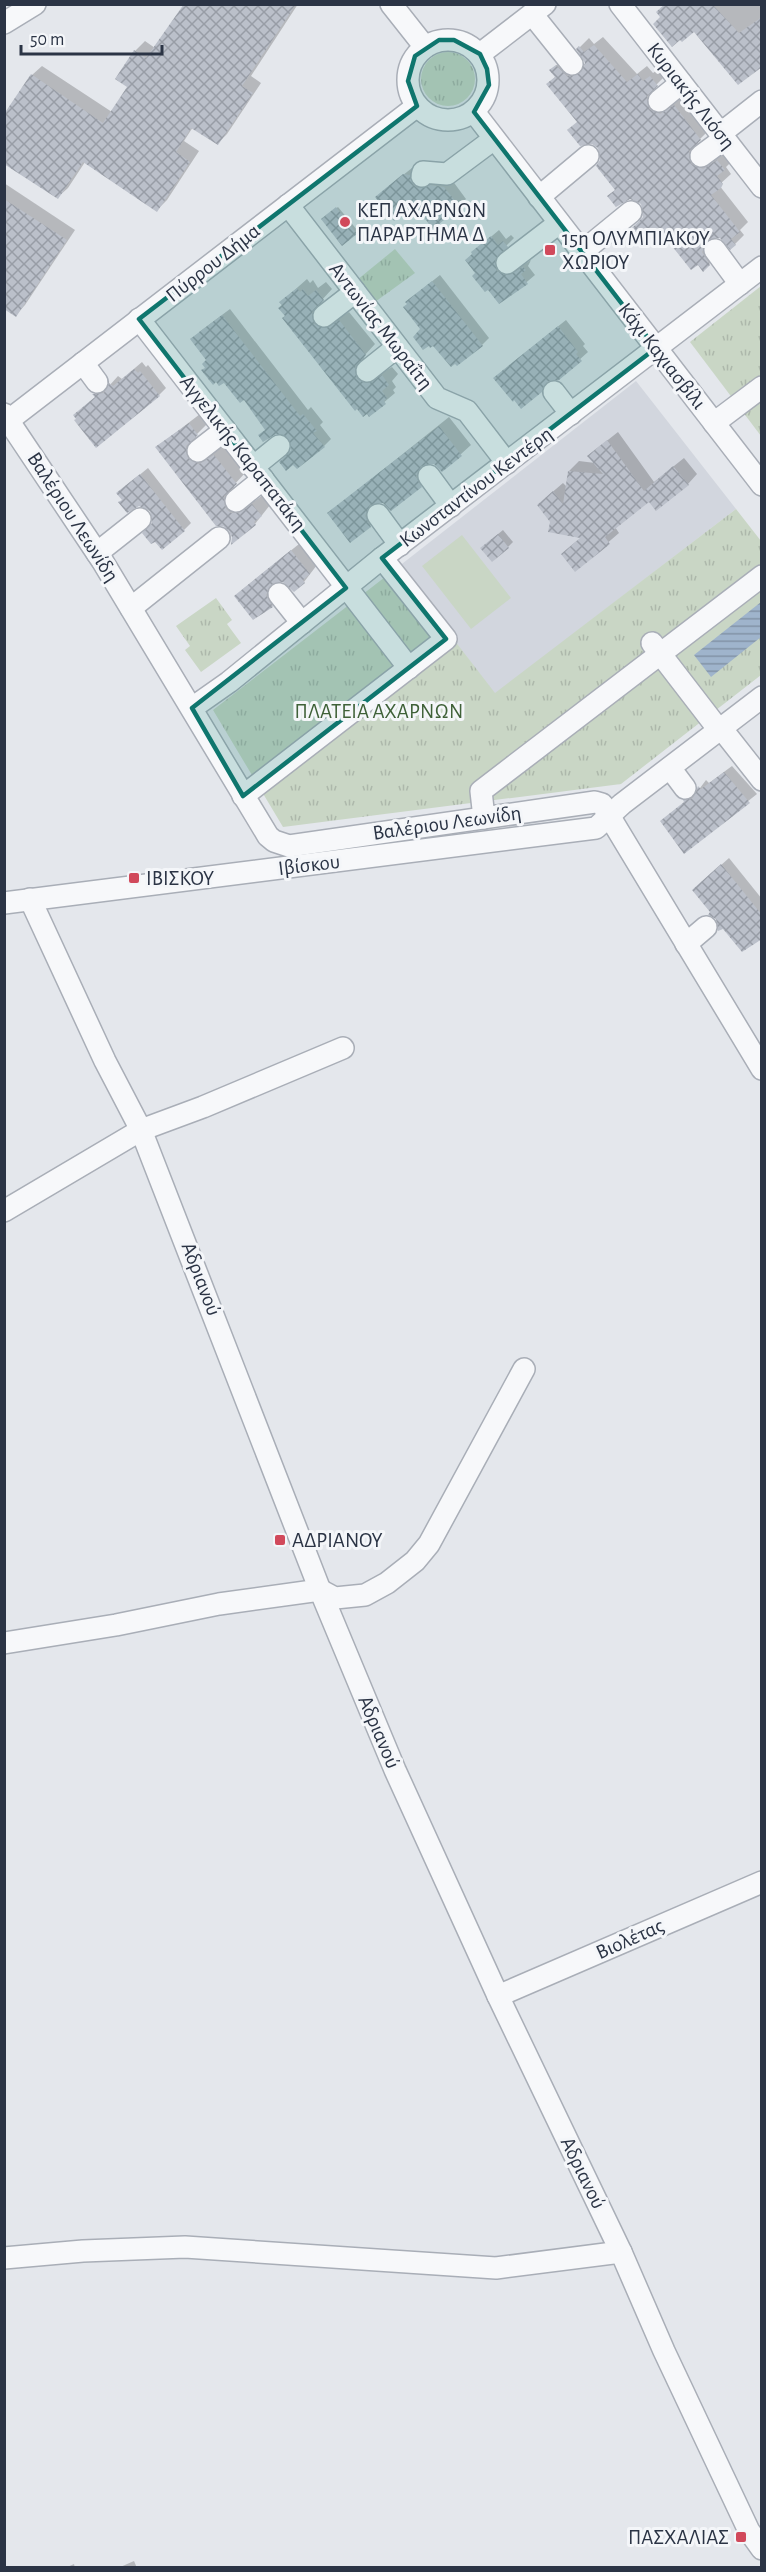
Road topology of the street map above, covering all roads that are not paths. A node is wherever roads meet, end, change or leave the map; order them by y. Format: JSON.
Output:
{"nodes":[{"id":1,"x":35,"y":4,"type":"edge"},
{"id":2,"x":391,"y":4,"type":"edge"},
{"id":3,"x":620,"y":4,"type":"edge"},
{"id":4,"x":538,"y":10,"type":"edge"},
{"id":5,"x":4,"y":23,"type":"edge"},
{"id":6,"x":424,"y":47,"type":"junction"},
{"id":7,"x":480,"y":54,"type":"junction"},
{"id":8,"x":572,"y":64,"type":"dead end"},
{"id":9,"x":681,"y":83,"type":"junction"},
{"id":10,"x":659,"y":101,"type":"dead end"},
{"id":11,"x":762,"y":101,"type":"edge"},
{"id":12,"x":417,"y":106,"type":"junction"},
{"id":13,"x":474,"y":112,"type":"junction"},
{"id":14,"x":722,"y":136,"type":"junction"},
{"id":15,"x":494,"y":139,"type":"junction"},
{"id":16,"x":588,"y":156,"type":"dead end"},
{"id":17,"x":702,"y":156,"type":"dead end"},
{"id":18,"x":422,"y":176,"type":"dead end"},
{"id":19,"x":762,"y":187,"type":"edge"},
{"id":20,"x":539,"y":196,"type":"junction"},
{"id":21,"x":288,"y":206,"type":"junction"},
{"id":22,"x":631,"y":212,"type":"dead end"},
{"id":23,"x":559,"y":222,"type":"junction"},
{"id":24,"x":715,"y":250,"type":"dead end"},
{"id":25,"x":582,"y":252,"type":"junction"},
{"id":26,"x":507,"y":263,"type":"dead end"},
{"id":27,"x":762,"y":267,"type":"edge"},
{"id":28,"x":740,"y":284,"type":"junction"},
{"id":29,"x":355,"y":292,"type":"junction"},
{"id":30,"x":324,"y":316,"type":"dead end"},
{"id":31,"x":139,"y":320,"type":"junction"},
{"id":32,"x":406,"y":348,"type":"junction"},
{"id":33,"x":656,"y":348,"type":"junction"},
{"id":34,"x":82,"y":363,"type":"junction"},
{"id":35,"x":367,"y":371,"type":"dead end"},
{"id":36,"x":97,"y":382,"type":"dead end"},
{"id":37,"x":762,"y":387,"type":"edge"},
{"id":38,"x":554,"y":392,"type":"dead end"},
{"id":39,"x":571,"y":414,"type":"junction"},
{"id":40,"x":7,"y":417,"type":"edge"},
{"id":41,"x":714,"y":423,"type":"junction"},
{"id":42,"x":225,"y":430,"type":"junction"},
{"id":43,"x":279,"y":446,"type":"dead end"},
{"id":44,"x":198,"y":451,"type":"dead end"},
{"id":45,"x":507,"y":463,"type":"junction"},
{"id":46,"x":258,"y":473,"type":"junction"},
{"id":47,"x":429,"y":476,"type":"dead end"},
{"id":48,"x":762,"y":485,"type":"edge"},
{"id":49,"x":236,"y":501,"type":"dead end"},
{"id":50,"x":451,"y":506,"type":"junction"},
{"id":51,"x":378,"y":515,"type":"dead end"},
{"id":52,"x":140,"y":519,"type":"dead end"},
{"id":53,"x":219,"y":538,"type":"dead end"},
{"id":54,"x":400,"y":544,"type":"junction"},
{"id":55,"x":97,"y":553,"type":"junction"},
{"id":56,"x":382,"y":558,"type":"junction"},
{"id":57,"x":762,"y":576,"type":"edge"},
{"id":58,"x":346,"y":588,"type":"junction"},
{"id":59,"x":279,"y":594,"type":"dead end"},
{"id":60,"x":131,"y":608,"type":"junction"},
{"id":61,"x":302,"y":623,"type":"junction"},
{"id":62,"x":656,"y":648,"type":"junction"},
{"id":63,"x":408,"y":668,"type":"junction"},
{"id":64,"x":762,"y":697,"type":"edge"},
{"id":65,"x":192,"y":708,"type":"junction"},
{"id":66,"x":720,"y":729,"type":"junction"},
{"id":67,"x":670,"y":768,"type":"junction"},
{"id":68,"x":762,"y":780,"type":"edge"},
{"id":69,"x":685,"y":788,"type":"dead end"},
{"id":70,"x":243,"y":796,"type":"junction"},
{"id":71,"x":610,"y":816,"type":"junction"},
{"id":72,"x":484,"y":818,"type":"junction"},
{"id":73,"x":30,"y":899,"type":"junction"},
{"id":74,"x":4,"y":903,"type":"edge"},
{"id":75,"x":706,"y":927,"type":"dead end"},
{"id":76,"x":686,"y":944,"type":"junction"},
{"id":77,"x":343,"y":1048,"type":"dead end"},
{"id":78,"x":762,"y":1069,"type":"edge"},
{"id":79,"x":141,"y":1130,"type":"junction"},
{"id":80,"x":4,"y":1211,"type":"edge"},
{"id":81,"x":524,"y":1369,"type":"dead end"},
{"id":82,"x":320,"y":1590,"type":"junction"},
{"id":83,"x":4,"y":1643,"type":"edge"},
{"id":84,"x":762,"y":1882,"type":"edge"},
{"id":85,"x":498,"y":1996,"type":"junction"},
{"id":86,"x":621,"y":2252,"type":"junction"},
{"id":87,"x":4,"y":2258,"type":"edge"},
{"id":88,"x":762,"y":2549,"type":"edge"}],
"edges":[{"from":1,"to":5,"type":"street"},
{"from":2,"to":6,"type":"street"},
{"from":3,"to":9,"type":"street","name":"Κυριακής Λιόση"},
{"from":4,"to":7,"type":"street"},
{"from":4,"to":8,"type":"street"},
{"from":6,"to":7,"type":"street"},
{"from":6,"to":12,"type":"street"},
{"from":7,"to":13,"type":"street"},
{"from":9,"to":10,"type":"street"},
{"from":9,"to":14,"type":"street","name":"Κυριακής Λιόση"},
{"from":11,"to":14,"type":"street"},
{"from":12,"to":13,"type":"street"},
{"from":12,"to":21,"type":"street","name":"Πύρρου Δήμα"},
{"from":13,"to":15,"type":"street","name":"Κάχι Καχιασβίλι"},
{"from":14,"to":17,"type":"street"},
{"from":14,"to":19,"type":"street","name":"Κυριακής Λιόση"},
{"from":15,"to":18,"type":"street"},
{"from":15,"to":20,"type":"street","name":"Κάχι Καχιασβίλι"},
{"from":16,"to":20,"type":"street"},
{"from":20,"to":23,"type":"street","name":"Κάχι Καχιασβίλι"},
{"from":21,"to":29,"type":"street","name":"Αντωνίας Μωραΐτη"},
{"from":21,"to":31,"type":"street","name":"Πύρρου Δήμα"},
{"from":22,"to":25,"type":"street"},
{"from":23,"to":25,"type":"street","name":"Κάχι Καχιασβίλι"},
{"from":23,"to":26,"type":"street"},
{"from":24,"to":28,"type":"street"},
{"from":25,"to":33,"type":"street","name":"Κάχι Καχιασβίλι"},
{"from":27,"to":28,"type":"street","name":"Κωνσταντίνου Κεντέρη"},
{"from":28,"to":33,"type":"street","name":"Κωνσταντίνου Κεντέρη"},
{"from":29,"to":30,"type":"street"},
{"from":29,"to":32,"type":"street","name":"Αντωνίας Μωραΐτη"},
{"from":31,"to":34,"type":"street","name":"Πύρρου Δήμα"},
{"from":31,"to":42,"type":"street","name":"Αγγελικής Καραπατάκη"},
{"from":32,"to":35,"type":"street"},
{"from":32,"to":45,"type":"street","name":"Αντωνίας Μωραΐτη"},
{"from":33,"to":39,"type":"street","name":"Κωνσταντίνου Κεντέρη"},
{"from":33,"to":41,"type":"street","name":"Κάχι Καχιασβίλι"},
{"from":34,"to":36,"type":"street"},
{"from":34,"to":40,"type":"street","name":"Πύρρου Δήμα"},
{"from":37,"to":41,"type":"street"},
{"from":38,"to":39,"type":"street"},
{"from":39,"to":45,"type":"street","name":"Κωνσταντίνου Κεντέρη"},
{"from":40,"to":55,"type":"street","name":"Βαλέριου Λεωνίδη"},
{"from":41,"to":48,"type":"street","name":"Κάχι Καχιασβίλι"},
{"from":42,"to":44,"type":"street"},
{"from":42,"to":46,"type":"street","name":"Αγγελικής Καραπατάκη"},
{"from":43,"to":46,"type":"street"},
{"from":45,"to":50,"type":"street","name":"Κωνσταντίνου Κεντέρη"},
{"from":46,"to":49,"type":"street"},
{"from":46,"to":58,"type":"street","name":"Αγγελικής Καραπατάκη"},
{"from":47,"to":50,"type":"street"},
{"from":50,"to":54,"type":"street","name":"Κωνσταντίνου Κεντέρη"},
{"from":51,"to":54,"type":"street"},
{"from":52,"to":55,"type":"street"},
{"from":53,"to":60,"type":"street"},
{"from":54,"to":56,"type":"street","name":"Κωνσταντίνου Κεντέρη"},
{"from":55,"to":60,"type":"street","name":"Βαλέριου Λεωνίδη"},
{"from":56,"to":58,"type":"street","name":"Κωνσταντίνου Κεντέρη"},
{"from":56,"to":63,"type":"street"},
{"from":57,"to":62,"type":"street"},
{"from":58,"to":61,"type":"street","name":"Κωνσταντίνου Κεντέρη"},
{"from":58,"to":63,"type":"street","name":"Αγγελικής Καραπατάκη"},
{"from":59,"to":61,"type":"street"},
{"from":60,"to":65,"type":"street","name":"Βαλέριου Λεωνίδη"},
{"from":61,"to":65,"type":"street","name":"Κωνσταντίνου Κεντέρη"},
{"from":62,"to":66,"type":"street"},
{"from":62,"to":72,"type":"street"},
{"from":63,"to":70,"type":"street"},
{"from":64,"to":66,"type":"street","name":"Ιβίσκου"},
{"from":65,"to":70,"type":"street","name":"Βαλέριου Λεωνίδη"},
{"from":66,"to":67,"type":"street","name":"Ιβίσκου"},
{"from":66,"to":68,"type":"street"},
{"from":67,"to":69,"type":"street"},
{"from":67,"to":71,"type":"street","name":"Ιβίσκου"},
{"from":70,"to":72,"type":"street","name":"Βαλέριου Λεωνίδη"},
{"from":71,"to":72,"type":"street","name":"Βαλέριου Λεωνίδη"},
{"from":71,"to":73,"type":"street","name":"Ιβίσκου"},
{"from":71,"to":76,"type":"street"},
{"from":73,"to":74,"type":"street","name":"Ιβίσκου"},
{"from":73,"to":79,"type":"street","name":"Αδριανού"},
{"from":75,"to":76,"type":"street"},
{"from":76,"to":78,"type":"street"},
{"from":77,"to":79,"type":"street"},
{"from":79,"to":80,"type":"street"},
{"from":79,"to":82,"type":"street","name":"Αδριανού"},
{"from":81,"to":82,"type":"street"},
{"from":82,"to":83,"type":"street"},
{"from":82,"to":85,"type":"street","name":"Αδριανού"},
{"from":84,"to":85,"type":"street","name":"Βιολέτας"},
{"from":85,"to":86,"type":"street","name":"Αδριανού"},
{"from":86,"to":87,"type":"street"},
{"from":86,"to":88,"type":"street","name":"Αδριανού"}]}
